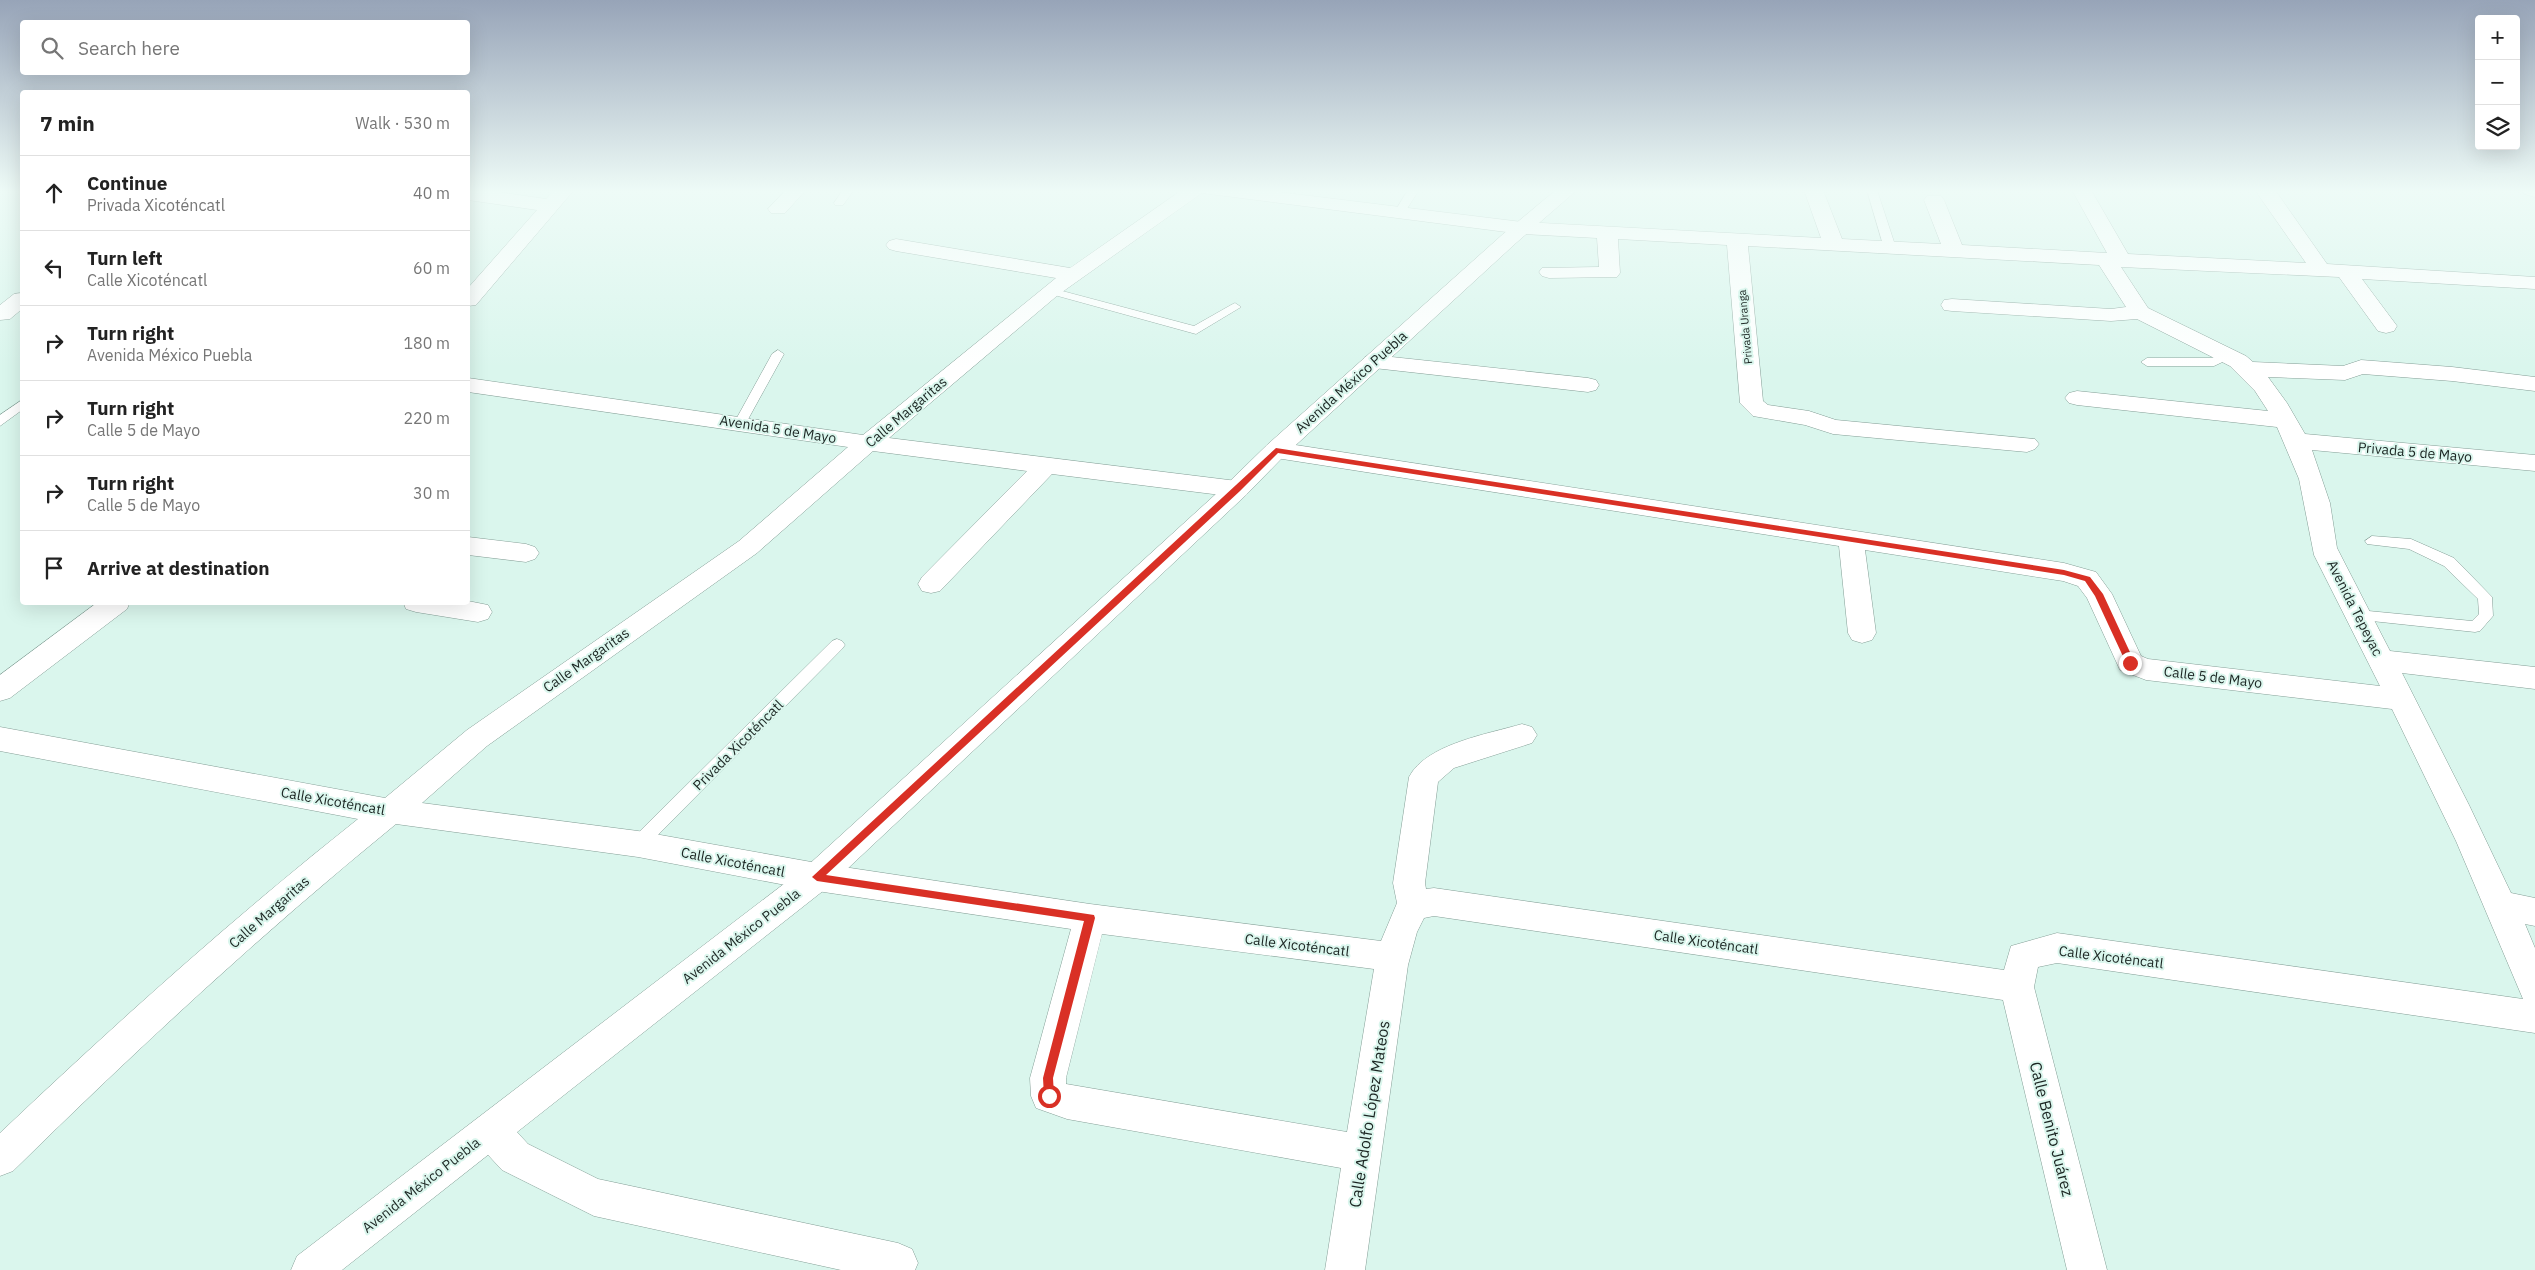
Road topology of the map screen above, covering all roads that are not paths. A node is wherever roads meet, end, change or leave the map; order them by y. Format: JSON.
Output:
{"nodes":[{"id":1,"x":513,"y":249,"type":"edge"},
{"id":2,"x":926,"y":249,"type":"edge"},
{"id":3,"x":1111,"y":249,"type":"edge"},
{"id":4,"x":1499,"y":249,"type":"edge"},
{"id":5,"x":1609,"y":249,"type":"edge"},
{"id":6,"x":1738,"y":249,"type":"edge"},
{"id":7,"x":1917,"y":249,"type":"edge"},
{"id":8,"x":2109,"y":249,"type":"edge"},
{"id":9,"x":2306,"y":249,"type":"edge"},
{"id":10,"x":1954,"y":251,"type":"joint"},
{"id":11,"x":2114,"y":261,"type":"junction"},
{"id":12,"x":2321,"y":270,"type":"junction"},
{"id":13,"x":1549,"y":272,"type":"dead end"},
{"id":14,"x":2346,"y":272,"type":"junction"},
{"id":15,"x":1074,"y":275,"type":"junction"},
{"id":16,"x":2535,"y":283,"type":"edge"},
{"id":17,"x":1051,"y":291,"type":"junction"},
{"id":18,"x":470,"y":298,"type":"edge"},
{"id":19,"x":20,"y":301,"type":"edge"},
{"id":20,"x":1952,"y":305,"type":"dead end"},
{"id":21,"x":1235,"y":307,"type":"dead end"},
{"id":22,"x":2140,"y":312,"type":"junction"},
{"id":23,"x":6,"y":315,"type":"edge"},
{"id":24,"x":2386,"y":326,"type":"dead end"},
{"id":25,"x":778,"y":354,"type":"dead end"},
{"id":26,"x":2227,"y":355,"type":"junction"},
{"id":27,"x":1374,"y":362,"type":"junction"},
{"id":28,"x":2147,"y":362,"type":"dead end"},
{"id":29,"x":2251,"y":369,"type":"junction"},
{"id":30,"x":2535,"y":384,"type":"edge"},
{"id":31,"x":470,"y":385,"type":"edge"},
{"id":32,"x":1588,"y":385,"type":"dead end"},
{"id":33,"x":2076,"y":398,"type":"dead end"},
{"id":34,"x":20,"y":406,"type":"edge"},
{"id":35,"x":0,"y":422,"type":"edge"},
{"id":36,"x":740,"y":423,"type":"junction"},
{"id":37,"x":2290,"y":431,"type":"junction"},
{"id":38,"x":868,"y":443,"type":"junction"},
{"id":39,"x":2027,"y":444,"type":"dead end"},
{"id":40,"x":1276,"y":450,"type":"junction"},
{"id":41,"x":2535,"y":463,"type":"edge"},
{"id":42,"x":1048,"y":464,"type":"junction"},
{"id":43,"x":1237,"y":489,"type":"junction"},
{"id":44,"x":1851,"y":540,"type":"junction"},
{"id":45,"x":2372,"y":541,"type":"dead end"},
{"id":46,"x":470,"y":546,"type":"edge"},
{"id":47,"x":526,"y":553,"type":"dead end"},
{"id":48,"x":931,"y":584,"type":"dead end"},
{"id":49,"x":113,"y":605,"type":"edge"},
{"id":50,"x":435,"y":605,"type":"edge"},
{"id":51,"x":478,"y":612,"type":"dead end"},
{"id":52,"x":2358,"y":615,"type":"junction"},
{"id":53,"x":1862,"y":632,"type":"dead end"},
{"id":54,"x":837,"y":645,"type":"dead end"},
{"id":55,"x":2381,"y":660,"type":"junction"},
{"id":56,"x":2535,"y":678,"type":"edge"},
{"id":57,"x":0,"y":690,"type":"edge"},
{"id":58,"x":2401,"y":699,"type":"junction"},
{"id":59,"x":1522,"y":735,"type":"dead end"},
{"id":60,"x":0,"y":739,"type":"edge"},
{"id":61,"x":390,"y":812,"type":"junction"},
{"id":62,"x":638,"y":844,"type":"junction"},
{"id":63,"x":817,"y":877,"type":"junction"},
{"id":64,"x":1414,"y":904,"type":"junction"},
{"id":65,"x":2502,"y":906,"type":"junction"},
{"id":66,"x":2535,"y":912,"type":"edge"},
{"id":67,"x":1090,"y":918,"type":"junction"},
{"id":68,"x":1394,"y":957,"type":"junction"},
{"id":69,"x":2017,"y":987,"type":"junction"},
{"id":70,"x":2535,"y":988,"type":"edge"},
{"id":71,"x":2535,"y":1017,"type":"edge"},
{"id":72,"x":13,"y":1131,"type":"edge"},
{"id":73,"x":490,"y":1131,"type":"junction"},
{"id":74,"x":1361,"y":1153,"type":"junction"},
{"id":75,"x":0,"y":1158,"type":"edge"},
{"id":76,"x":898,"y":1263,"type":"dead end"},
{"id":77,"x":311,"y":1270,"type":"edge"},
{"id":78,"x":1345,"y":1270,"type":"edge"},
{"id":79,"x":2087,"y":1270,"type":"edge"}],
"edges":[{"from":1,"to":18,"type":"street"},
{"from":2,"to":15,"type":"street"},
{"from":3,"to":15,"type":"street","name":"Calle Margaritas"},
{"from":4,"to":27,"type":"street","name":"Avenida México Puebla"},
{"from":5,"to":13,"type":"street"},
{"from":6,"to":39,"type":"street","name":"Privada Uranga"},
{"from":7,"to":10,"type":"street"},
{"from":8,"to":11,"type":"street"},
{"from":9,"to":12,"type":"street"},
{"from":10,"to":11,"type":"street"},
{"from":11,"to":12,"type":"street"},
{"from":11,"to":22,"type":"street"},
{"from":12,"to":14,"type":"street"},
{"from":14,"to":16,"type":"street"},
{"from":14,"to":24,"type":"street"},
{"from":15,"to":17,"type":"street","name":"Calle Margaritas"},
{"from":17,"to":21,"type":"lane"},
{"from":17,"to":38,"type":"street","name":"Calle Margaritas"},
{"from":19,"to":23,"type":"street"},
{"from":20,"to":22,"type":"street"},
{"from":22,"to":26,"type":"street","name":"Avenida Tepeyac"},
{"from":25,"to":36,"type":"lane"},
{"from":26,"to":28,"type":"lane"},
{"from":26,"to":29,"type":"street","name":"Avenida Tepeyac"},
{"from":27,"to":32,"type":"street"},
{"from":27,"to":40,"type":"street","name":"Avenida México Puebla"},
{"from":29,"to":30,"type":"street"},
{"from":29,"to":37,"type":"street","name":"Avenida Tepeyac"},
{"from":31,"to":36,"type":"street","name":"Avenida 5 de Mayo"},
{"from":33,"to":37,"type":"street","name":"Privada 5 de Mayo"},
{"from":34,"to":35,"type":"lane"},
{"from":36,"to":38,"type":"street","name":"Avenida 5 de Mayo"},
{"from":37,"to":41,"type":"street","name":"Privada 5 de Mayo"},
{"from":37,"to":52,"type":"street","name":"Avenida Tepeyac"},
{"from":38,"to":42,"type":"street","name":"Avenida 5 de Mayo"},
{"from":38,"to":61,"type":"street","name":"Calle Margaritas"},
{"from":40,"to":43,"type":"street","name":"Avenida México Puebla"},
{"from":40,"to":44,"type":"street","name":"Calle 5 de Mayo"},
{"from":42,"to":43,"type":"street","name":"Avenida 5 de Mayo"},
{"from":42,"to":48,"type":"street"},
{"from":43,"to":63,"type":"street","name":"Avenida México Puebla"},
{"from":44,"to":53,"type":"street"},
{"from":44,"to":58,"type":"street","name":"Calle 5 de Mayo"},
{"from":45,"to":52,"type":"lane"},
{"from":46,"to":47,"type":"street"},
{"from":49,"to":57,"type":"street"},
{"from":50,"to":51,"type":"street"},
{"from":52,"to":55,"type":"street","name":"Avenida Tepeyac"},
{"from":54,"to":62,"type":"lane","name":"Privada Xicoténcatl"},
{"from":55,"to":56,"type":"street"},
{"from":55,"to":58,"type":"street","name":"Avenida Tepeyac"},
{"from":58,"to":65,"type":"street","name":"Avenida Tepeyac"},
{"from":59,"to":64,"type":"street"},
{"from":60,"to":61,"type":"street","name":"Calle Xicoténcatl"},
{"from":61,"to":62,"type":"street","name":"Calle Xicoténcatl"},
{"from":61,"to":72,"type":"street","name":"Calle Margaritas"},
{"from":62,"to":63,"type":"street","name":"Calle Xicoténcatl"},
{"from":63,"to":67,"type":"street","name":"Calle Xicoténcatl"},
{"from":63,"to":73,"type":"street","name":"Avenida México Puebla"},
{"from":64,"to":68,"type":"street"},
{"from":64,"to":69,"type":"street","name":"Calle Xicoténcatl"},
{"from":65,"to":66,"type":"street"},
{"from":65,"to":70,"type":"street","name":"Avenida Tepeyac"},
{"from":67,"to":68,"type":"street","name":"Calle Xicoténcatl"},
{"from":67,"to":74,"type":"street"},
{"from":68,"to":74,"type":"street","name":"Calle Adolfo López Mateos"},
{"from":69,"to":71,"type":"street","name":"Calle Xicoténcatl"},
{"from":69,"to":79,"type":"street","name":"Calle Benito Juárez"},
{"from":72,"to":75,"type":"street","name":"Calle Margaritas"},
{"from":73,"to":76,"type":"street"},
{"from":73,"to":77,"type":"street","name":"Avenida México Puebla"},
{"from":74,"to":78,"type":"street","name":"Calle Adolfo López Mateos"}]}
